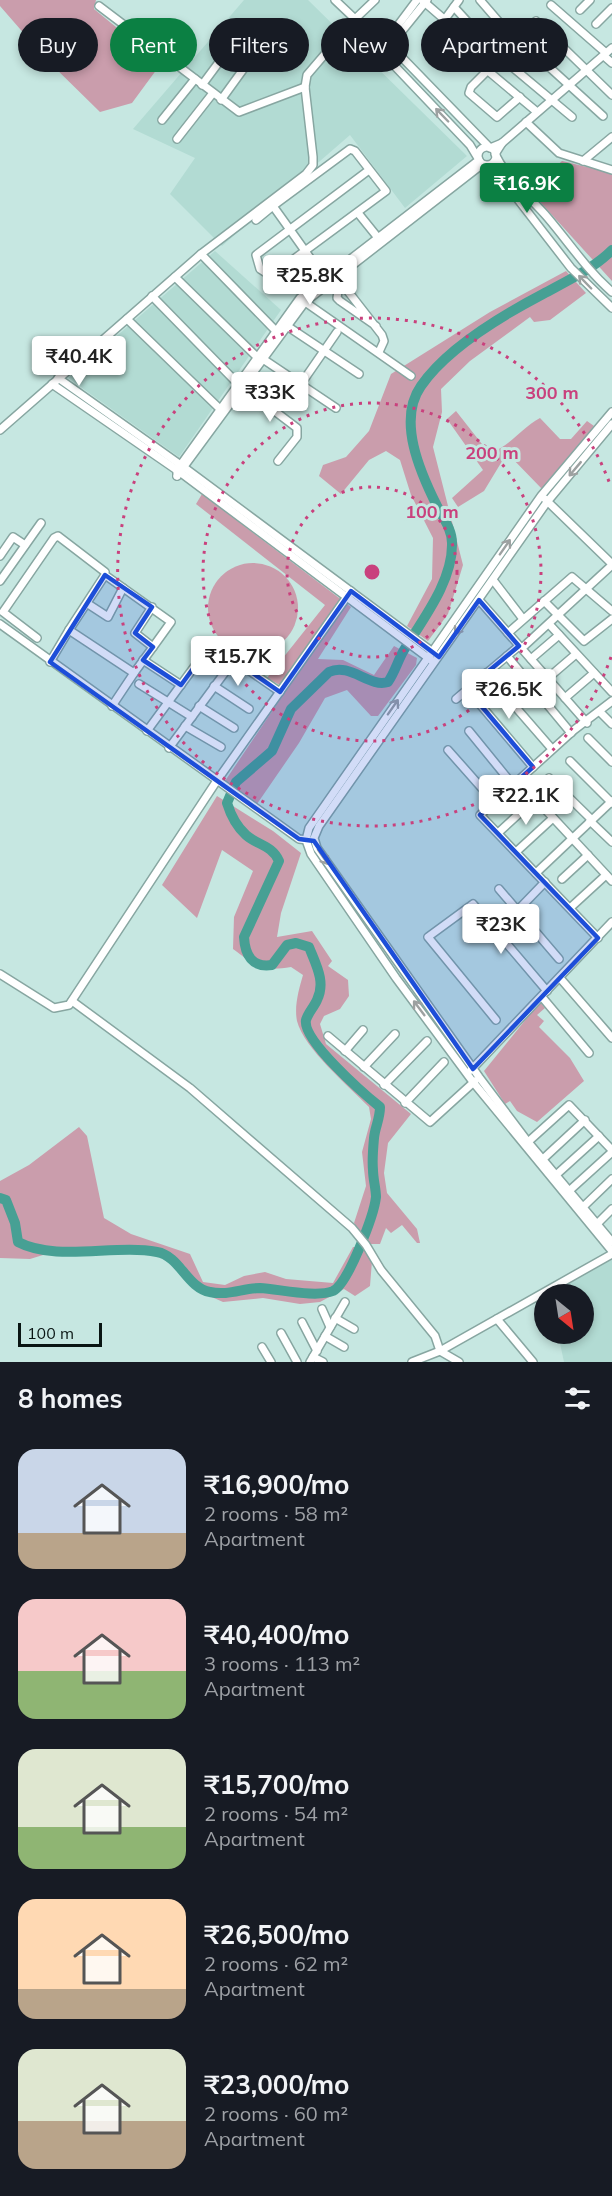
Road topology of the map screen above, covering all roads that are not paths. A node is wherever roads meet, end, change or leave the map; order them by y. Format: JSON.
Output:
{"nodes":[{"id":1,"x":335,"y":0,"type":"edge"},
{"id":2,"x":375,"y":0,"type":"edge"},
{"id":3,"x":417,"y":0,"type":"edge"},
{"id":4,"x":459,"y":0,"type":"edge"},
{"id":5,"x":480,"y":0,"type":"edge"},
{"id":6,"x":590,"y":0,"type":"edge"},
{"id":7,"x":424,"y":1,"type":"edge"},
{"id":8,"x":551,"y":5,"type":"dead end"},
{"id":9,"x":99,"y":6,"type":"dead end"},
{"id":10,"x":454,"y":8,"type":"junction"},
{"id":11,"x":612,"y":8,"type":"edge"},
{"id":12,"x":580,"y":10,"type":"dead end"},
{"id":13,"x":354,"y":18,"type":"edge"},
{"id":14,"x":356,"y":18,"type":"edge"},
{"id":15,"x":405,"y":18,"type":"edge"},
{"id":16,"x":443,"y":18,"type":"edge"},
{"id":17,"x":446,"y":18,"type":"edge"},
{"id":18,"x":464,"y":18,"type":"edge"},
{"id":19,"x":496,"y":18,"type":"edge"},
{"id":20,"x":409,"y":19,"type":"edge"},
{"id":21,"x":596,"y":24,"type":"dead end"},
{"id":22,"x":568,"y":52,"type":"edge"},
{"id":23,"x":607,"y":52,"type":"edge"},
{"id":24,"x":321,"y":57,"type":"edge"},
{"id":25,"x":612,"y":63,"type":"edge"},
{"id":26,"x":409,"y":64,"type":"edge"},
{"id":27,"x":587,"y":70,"type":"junction"},
{"id":28,"x":212,"y":72,"type":"edge"},
{"id":29,"x":241,"y":72,"type":"edge"},
{"id":30,"x":403,"y":72,"type":"edge"},
{"id":31,"x":486,"y":72,"type":"edge"},
{"id":32,"x":492,"y":72,"type":"edge"},
{"id":33,"x":518,"y":72,"type":"edge"},
{"id":34,"x":555,"y":72,"type":"edge"},
{"id":35,"x":195,"y":79,"type":"junction"},
{"id":36,"x":202,"y":85,"type":"junction"},
{"id":37,"x":570,"y":85,"type":"junction"},
{"id":38,"x":305,"y":87,"type":"junction"},
{"id":39,"x":213,"y":93,"type":"junction"},
{"id":40,"x":612,"y":95,"type":"edge"},
{"id":41,"x":520,"y":97,"type":"junction"},
{"id":42,"x":221,"y":99,"type":"junction"},
{"id":43,"x":551,"y":100,"type":"junction"},
{"id":44,"x":537,"y":112,"type":"junction"},
{"id":45,"x":603,"y":116,"type":"dead end"},
{"id":46,"x":572,"y":117,"type":"dead end"},
{"id":47,"x":162,"y":120,"type":"dead end"},
{"id":48,"x":526,"y":122,"type":"junction"},
{"id":49,"x":612,"y":136,"type":"edge"},
{"id":50,"x":177,"y":139,"type":"dead end"},
{"id":51,"x":502,"y":143,"type":"junction"},
{"id":52,"x":490,"y":148,"type":"junction"},
{"id":53,"x":495,"y":154,"type":"junction"},
{"id":54,"x":583,"y":161,"type":"junction"},
{"id":55,"x":482,"y":162,"type":"junction"},
{"id":56,"x":369,"y":170,"type":"junction"},
{"id":57,"x":612,"y":170,"type":"edge"},
{"id":58,"x":273,"y":206,"type":"junction"},
{"id":59,"x":358,"y":213,"type":"junction"},
{"id":60,"x":256,"y":220,"type":"dead end"},
{"id":61,"x":290,"y":231,"type":"junction"},
{"id":62,"x":380,"y":240,"type":"junction"},
{"id":63,"x":303,"y":251,"type":"junction"},
{"id":64,"x":201,"y":254,"type":"junction"},
{"id":65,"x":175,"y":277,"type":"junction"},
{"id":66,"x":325,"y":281,"type":"junction"},
{"id":67,"x":612,"y":292,"type":"edge"},
{"id":68,"x":152,"y":296,"type":"junction"},
{"id":69,"x":301,"y":304,"type":"junction"},
{"id":70,"x":612,"y":308,"type":"edge"},
{"id":71,"x":127,"y":319,"type":"junction"},
{"id":72,"x":287,"y":326,"type":"junction"},
{"id":73,"x":376,"y":326,"type":"junction"},
{"id":74,"x":275,"y":330,"type":"junction"},
{"id":75,"x":337,"y":332,"type":"dead end"},
{"id":76,"x":324,"y":351,"type":"junction"},
{"id":77,"x":379,"y":352,"type":"junction"},
{"id":78,"x":260,"y":358,"type":"junction"},
{"id":79,"x":359,"y":374,"type":"dead end"},
{"id":80,"x":411,"y":376,"type":"dead end"},
{"id":81,"x":58,"y":378,"type":"junction"},
{"id":82,"x":52,"y":384,"type":"junction"},
{"id":83,"x":301,"y":384,"type":"junction"},
{"id":84,"x":240,"y":386,"type":"junction"},
{"id":85,"x":336,"y":408,"type":"dead end"},
{"id":86,"x":220,"y":409,"type":"junction"},
{"id":87,"x":612,"y":412,"type":"edge"},
{"id":88,"x":612,"y":424,"type":"edge"},
{"id":89,"x":0,"y":430,"type":"edge"},
{"id":90,"x":278,"y":461,"type":"dead end"},
{"id":91,"x":181,"y":469,"type":"junction"},
{"id":92,"x":541,"y":496,"type":"junction"},
{"id":93,"x":547,"y":502,"type":"junction"},
{"id":94,"x":41,"y":523,"type":"dead end"},
{"id":95,"x":26,"y":545,"type":"junction"},
{"id":96,"x":0,"y":556,"type":"edge"},
{"id":97,"x":612,"y":564,"type":"edge"},
{"id":98,"x":105,"y":572,"type":"dead end"},
{"id":99,"x":493,"y":580,"type":"junction"},
{"id":100,"x":0,"y":581,"type":"edge"},
{"id":101,"x":123,"y":588,"type":"junction"},
{"id":102,"x":588,"y":589,"type":"junction"},
{"id":103,"x":349,"y":594,"type":"junction"},
{"id":104,"x":479,"y":600,"type":"junction"},
{"id":105,"x":544,"y":601,"type":"junction"},
{"id":106,"x":88,"y":604,"type":"junction"},
{"id":107,"x":152,"y":607,"type":"junction"},
{"id":108,"x":612,"y":611,"type":"edge"},
{"id":109,"x":558,"y":616,"type":"junction"},
{"id":110,"x":523,"y":619,"type":"junction"},
{"id":111,"x":612,"y":619,"type":"edge"},
{"id":112,"x":0,"y":624,"type":"edge"},
{"id":113,"x":549,"y":624,"type":"junction"},
{"id":114,"x":27,"y":630,"type":"junction"},
{"id":115,"x":69,"y":630,"type":"junction"},
{"id":116,"x":508,"y":633,"type":"junction"},
{"id":117,"x":559,"y":635,"type":"junction"},
{"id":118,"x":38,"y":638,"type":"dead end"},
{"id":119,"x":20,"y":639,"type":"junction"},
{"id":120,"x":153,"y":647,"type":"junction"},
{"id":121,"x":520,"y":647,"type":"junction"},
{"id":122,"x":576,"y":654,"type":"junction"},
{"id":123,"x":507,"y":656,"type":"junction"},
{"id":124,"x":434,"y":657,"type":"junction"},
{"id":125,"x":531,"y":659,"type":"junction"},
{"id":126,"x":143,"y":660,"type":"junction"},
{"id":127,"x":234,"y":660,"type":"junction"},
{"id":128,"x":50,"y":662,"type":"junction"},
{"id":129,"x":134,"y":673,"type":"junction"},
{"id":130,"x":486,"y":673,"type":"junction"},
{"id":131,"x":594,"y":673,"type":"junction"},
{"id":132,"x":548,"y":678,"type":"junction"},
{"id":133,"x":139,"y":684,"type":"dead end"},
{"id":134,"x":181,"y":685,"type":"junction"},
{"id":135,"x":214,"y":686,"type":"junction"},
{"id":136,"x":467,"y":689,"type":"junction"},
{"id":137,"x":280,"y":692,"type":"junction"},
{"id":138,"x":612,"y":692,"type":"edge"},
{"id":139,"x":565,"y":698,"type":"junction"},
{"id":140,"x":456,"y":699,"type":"dead end"},
{"id":141,"x":612,"y":701,"type":"edge"},
{"id":142,"x":168,"y":703,"type":"junction"},
{"id":143,"x":112,"y":706,"type":"junction"},
{"id":144,"x":200,"y":706,"type":"junction"},
{"id":145,"x":249,"y":709,"type":"dead end"},
{"id":146,"x":600,"y":712,"type":"junction"},
{"id":147,"x":192,"y":717,"type":"junction"},
{"id":148,"x":586,"y":723,"type":"junction"},
{"id":149,"x":612,"y":724,"type":"edge"},
{"id":150,"x":185,"y":726,"type":"junction"},
{"id":151,"x":234,"y":728,"type":"dead end"},
{"id":152,"x":147,"y":731,"type":"junction"},
{"id":153,"x":469,"y":731,"type":"dead end"},
{"id":154,"x":571,"y":733,"type":"junction"},
{"id":155,"x":588,"y":738,"type":"dead end"},
{"id":156,"x":221,"y":747,"type":"dead end"},
{"id":157,"x":169,"y":748,"type":"junction"},
{"id":158,"x":552,"y":749,"type":"junction"},
{"id":159,"x":448,"y":750,"type":"dead end"},
{"id":160,"x":570,"y":760,"type":"dead end"},
{"id":161,"x":612,"y":762,"type":"edge"},
{"id":162,"x":533,"y":767,"type":"junction"},
{"id":163,"x":549,"y":778,"type":"dead end"},
{"id":164,"x":515,"y":783,"type":"junction"},
{"id":165,"x":219,"y":784,"type":"junction"},
{"id":166,"x":535,"y":799,"type":"junction"},
{"id":167,"x":494,"y":802,"type":"junction"},
{"id":168,"x":612,"y":802,"type":"edge"},
{"id":169,"x":553,"y":818,"type":"junction"},
{"id":170,"x":591,"y":821,"type":"junction"},
{"id":171,"x":498,"y":833,"type":"junction"},
{"id":172,"x":310,"y":839,"type":"junction"},
{"id":173,"x":572,"y":839,"type":"junction"},
{"id":174,"x":612,"y":842,"type":"edge"},
{"id":175,"x":516,"y":852,"type":"junction"},
{"id":176,"x":588,"y":855,"type":"junction"},
{"id":177,"x":536,"y":873,"type":"junction"},
{"id":178,"x":606,"y":875,"type":"junction"},
{"id":179,"x":562,"y":879,"type":"dead end"},
{"id":180,"x":612,"y":881,"type":"edge"},
{"id":181,"x":545,"y":882,"type":"junction"},
{"id":182,"x":499,"y":889,"type":"dead end"},
{"id":183,"x":570,"y":908,"type":"junction"},
{"id":184,"x":517,"y":911,"type":"junction"},
{"id":185,"x":612,"y":922,"type":"edge"},
{"id":186,"x":598,"y":938,"type":"junction"},
{"id":187,"x":559,"y":959,"type":"dead end"},
{"id":188,"x":0,"y":974,"type":"edge"},
{"id":189,"x":560,"y":978,"type":"junction"},
{"id":190,"x":544,"y":994,"type":"junction"},
{"id":191,"x":72,"y":1001,"type":"junction"},
{"id":192,"x":496,"y":1020,"type":"dead end"},
{"id":193,"x":363,"y":1030,"type":"dead end"},
{"id":194,"x":395,"y":1034,"type":"dead end"},
{"id":195,"x":328,"y":1036,"type":"dead end"},
{"id":196,"x":612,"y":1038,"type":"edge"},
{"id":197,"x":427,"y":1041,"type":"dead end"},
{"id":198,"x":345,"y":1051,"type":"junction"},
{"id":199,"x":590,"y":1053,"type":"dead end"},
{"id":200,"x":444,"y":1062,"type":"dead end"},
{"id":201,"x":364,"y":1067,"type":"junction"},
{"id":202,"x":470,"y":1071,"type":"junction"},
{"id":203,"x":476,"y":1080,"type":"junction"},
{"id":204,"x":384,"y":1085,"type":"junction"},
{"id":205,"x":405,"y":1103,"type":"junction"},
{"id":206,"x":585,"y":1120,"type":"junction"},
{"id":207,"x":599,"y":1136,"type":"junction"},
{"id":208,"x":528,"y":1142,"type":"junction"},
{"id":209,"x":612,"y":1151,"type":"edge"},
{"id":210,"x":543,"y":1159,"type":"junction"},
{"id":211,"x":556,"y":1175,"type":"junction"},
{"id":212,"x":612,"y":1179,"type":"edge"},
{"id":213,"x":569,"y":1191,"type":"junction"},
{"id":214,"x":583,"y":1208,"type":"junction"},
{"id":215,"x":612,"y":1209,"type":"edge"},
{"id":216,"x":597,"y":1224,"type":"junction"},
{"id":217,"x":612,"y":1242,"type":"edge"},
{"id":218,"x":612,"y":1252,"type":"edge"},
{"id":219,"x":345,"y":1302,"type":"dead end"},
{"id":220,"x":322,"y":1309,"type":"dead end"},
{"id":221,"x":335,"y":1318,"type":"junction"},
{"id":222,"x":497,"y":1319,"type":"junction"},
{"id":223,"x":302,"y":1322,"type":"dead end"},
{"id":224,"x":330,"y":1327,"type":"junction"},
{"id":225,"x":354,"y":1329,"type":"dead end"},
{"id":226,"x":281,"y":1333,"type":"dead end"},
{"id":227,"x":325,"y":1336,"type":"junction"},
{"id":228,"x":262,"y":1347,"type":"dead end"},
{"id":229,"x":344,"y":1347,"type":"dead end"},
{"id":230,"x":443,"y":1356,"type":"edge"},
{"id":231,"x":313,"y":1357,"type":"edge"},
{"id":232,"x":271,"y":1362,"type":"edge"},
{"id":233,"x":297,"y":1362,"type":"edge"},
{"id":234,"x":323,"y":1362,"type":"edge"},
{"id":235,"x":412,"y":1362,"type":"edge"},
{"id":236,"x":459,"y":1362,"type":"edge"},
{"id":237,"x":532,"y":1362,"type":"edge"}],
"edges":[{"from":1,"to":13,"type":"street"},
{"from":2,"to":14,"type":"street"},
{"from":3,"to":15,"type":"street"},
{"from":4,"to":10,"type":"street"},
{"from":5,"to":19,"type":"street"},
{"from":6,"to":12,"type":"street"},
{"from":7,"to":16,"type":"street"},
{"from":7,"to":20,"type":"street"},
{"from":8,"to":23,"type":"street"},
{"from":9,"to":35,"type":"street"},
{"from":10,"to":17,"type":"street"},
{"from":10,"to":18,"type":"street"},
{"from":11,"to":21,"type":"street"},
{"from":22,"to":27,"type":"street"},
{"from":23,"to":25,"type":"street"},
{"from":23,"to":27,"type":"street"},
{"from":24,"to":38,"type":"street"},
{"from":26,"to":52,"type":"street"},
{"from":27,"to":37,"type":"street"},
{"from":27,"to":40,"type":"street"},
{"from":28,"to":36,"type":"street"},
{"from":29,"to":42,"type":"street"},
{"from":55,"to":30,"type":"street","one_way":true},
{"from":31,"to":41,"type":"street"},
{"from":32,"to":41,"type":"street"},
{"from":33,"to":43,"type":"street"},
{"from":34,"to":37,"type":"street"},
{"from":35,"to":36,"type":"street"},
{"from":35,"to":47,"type":"street"},
{"from":36,"to":39,"type":"street"},
{"from":37,"to":43,"type":"street"},
{"from":37,"to":45,"type":"street"},
{"from":38,"to":42,"type":"street"},
{"from":38,"to":64,"type":"street"},
{"from":39,"to":42,"type":"street"},
{"from":39,"to":50,"type":"street"},
{"from":41,"to":44,"type":"street"},
{"from":43,"to":44,"type":"street"},
{"from":43,"to":46,"type":"street"},
{"from":44,"to":48,"type":"street"},
{"from":48,"to":51,"type":"street"},
{"from":48,"to":54,"type":"street"},
{"from":49,"to":54,"type":"street"},
{"from":51,"to":52,"type":"street"},
{"from":51,"to":53,"type":"street"},
{"from":52,"to":53,"type":"street"},
{"from":52,"to":55,"type":"street"},
{"from":53,"to":55,"type":"street"},
{"from":53,"to":67,"type":"street"},
{"from":54,"to":57,"type":"street"},
{"from":55,"to":62,"type":"street"},
{"from":70,"to":55,"type":"street","one_way":true},
{"from":56,"to":58,"type":"street"},
{"from":56,"to":59,"type":"street"},
{"from":56,"to":61,"type":"street"},
{"from":58,"to":60,"type":"street"},
{"from":58,"to":61,"type":"street"},
{"from":59,"to":62,"type":"street"},
{"from":59,"to":63,"type":"street"},
{"from":61,"to":63,"type":"street"},
{"from":61,"to":63,"type":"street"},
{"from":62,"to":66,"type":"street"},
{"from":63,"to":66,"type":"street"},
{"from":64,"to":65,"type":"street"},
{"from":64,"to":74,"type":"street"},
{"from":65,"to":68,"type":"street"},
{"from":65,"to":78,"type":"street"},
{"from":66,"to":69,"type":"street"},
{"from":68,"to":71,"type":"street"},
{"from":68,"to":84,"type":"street"},
{"from":69,"to":72,"type":"street"},
{"from":69,"to":74,"type":"street"},
{"from":69,"to":77,"type":"street"},
{"from":71,"to":81,"type":"street"},
{"from":71,"to":86,"type":"street"},
{"from":72,"to":76,"type":"street"},
{"from":72,"to":78,"type":"street"},
{"from":73,"to":73,"type":"street"},
{"from":73,"to":77,"type":"street"},
{"from":74,"to":78,"type":"street"},
{"from":75,"to":76,"type":"street"},
{"from":76,"to":79,"type":"street"},
{"from":76,"to":83,"type":"street"},
{"from":77,"to":80,"type":"street"},
{"from":78,"to":83,"type":"street"},
{"from":78,"to":84,"type":"street"},
{"from":81,"to":82,"type":"street"},
{"from":81,"to":91,"type":"street"},
{"from":82,"to":89,"type":"street"},
{"from":82,"to":91,"type":"street"},
{"from":83,"to":85,"type":"street"},
{"from":84,"to":86,"type":"street"},
{"from":84,"to":90,"type":"street"},
{"from":84,"to":91,"type":"street"},
{"from":86,"to":91,"type":"street"},
{"from":87,"to":92,"type":"street"},
{"from":88,"to":93,"type":"street","one_way":true},
{"from":91,"to":103,"type":"street"},
{"from":92,"to":93,"type":"street"},
{"from":124,"to":92,"type":"street","one_way":true},
{"from":93,"to":97,"type":"street"},
{"from":93,"to":99,"type":"street"},
{"from":94,"to":95,"type":"street"},
{"from":95,"to":96,"type":"street"},
{"from":95,"to":100,"type":"street"},
{"from":97,"to":102,"type":"street"},
{"from":98,"to":114,"type":"street"},
{"from":99,"to":104,"type":"street"},
{"from":99,"to":110,"type":"street"},
{"from":101,"to":106,"type":"street"},
{"from":101,"to":106,"type":"street"},
{"from":101,"to":107,"type":"street"},
{"from":102,"to":105,"type":"street"},
{"from":102,"to":108,"type":"street"},
{"from":102,"to":109,"type":"street"},
{"from":103,"to":124,"type":"street"},
{"from":103,"to":137,"type":"street"},
{"from":104,"to":116,"type":"street"},
{"from":104,"to":124,"type":"street","one_way":true},
{"from":105,"to":109,"type":"street"},
{"from":105,"to":110,"type":"street"},
{"from":106,"to":115,"type":"street"},
{"from":107,"to":120,"type":"street"},
{"from":107,"to":120,"type":"street"},
{"from":109,"to":111,"type":"street"},
{"from":109,"to":113,"type":"street"},
{"from":110,"to":116,"type":"street"},
{"from":112,"to":119,"type":"street"},
{"from":113,"to":117,"type":"street"},
{"from":113,"to":121,"type":"street"},
{"from":114,"to":118,"type":"street"},
{"from":114,"to":119,"type":"street"},
{"from":115,"to":128,"type":"street"},
{"from":115,"to":129,"type":"street"},
{"from":116,"to":121,"type":"street"},
{"from":117,"to":122,"type":"street"},
{"from":117,"to":125,"type":"street"},
{"from":119,"to":128,"type":"street"},
{"from":120,"to":126,"type":"street"},
{"from":121,"to":123,"type":"street"},
{"from":121,"to":125,"type":"street"},
{"from":122,"to":131,"type":"street"},
{"from":122,"to":132,"type":"street"},
{"from":123,"to":130,"type":"street"},
{"from":123,"to":154,"type":"street"},
{"from":124,"to":172,"type":"street"},
{"from":125,"to":132,"type":"street"},
{"from":126,"to":129,"type":"street"},
{"from":126,"to":134,"type":"street"},
{"from":127,"to":134,"type":"street"},
{"from":127,"to":135,"type":"street"},
{"from":127,"to":137,"type":"street"},
{"from":128,"to":143,"type":"street"},
{"from":129,"to":143,"type":"street"},
{"from":130,"to":136,"type":"street"},
{"from":130,"to":158,"type":"street"},
{"from":131,"to":138,"type":"street"},
{"from":131,"to":139,"type":"street"},
{"from":132,"to":139,"type":"street"},
{"from":133,"to":142,"type":"street"},
{"from":134,"to":142,"type":"street"},
{"from":135,"to":144,"type":"street"},
{"from":135,"to":145,"type":"street"},
{"from":136,"to":140,"type":"street"},
{"from":136,"to":162,"type":"street"},
{"from":137,"to":165,"type":"street"},
{"from":139,"to":148,"type":"street"},
{"from":141,"to":146,"type":"street"},
{"from":142,"to":147,"type":"street"},
{"from":142,"to":152,"type":"street"},
{"from":143,"to":152,"type":"street"},
{"from":144,"to":147,"type":"street"},
{"from":144,"to":151,"type":"street"},
{"from":146,"to":148,"type":"street"},
{"from":146,"to":149,"type":"street"},
{"from":147,"to":150,"type":"street"},
{"from":148,"to":154,"type":"street"},
{"from":150,"to":156,"type":"street"},
{"from":150,"to":157,"type":"street"},
{"from":152,"to":157,"type":"street"},
{"from":153,"to":164,"type":"street"},
{"from":154,"to":158,"type":"street"},
{"from":155,"to":161,"type":"street"},
{"from":157,"to":165,"type":"street"},
{"from":158,"to":162,"type":"street"},
{"from":159,"to":167,"type":"street"},
{"from":160,"to":168,"type":"street"},
{"from":162,"to":164,"type":"street"},
{"from":163,"to":170,"type":"street"},
{"from":164,"to":166,"type":"street"},
{"from":164,"to":167,"type":"street"},
{"from":165,"to":172,"type":"street"},
{"from":165,"to":191,"type":"street"},
{"from":166,"to":169,"type":"street"},
{"from":166,"to":171,"type":"street"},
{"from":167,"to":171,"type":"street"},
{"from":168,"to":170,"type":"street"},
{"from":169,"to":173,"type":"street"},
{"from":169,"to":175,"type":"street"},
{"from":170,"to":173,"type":"street"},
{"from":170,"to":174,"type":"street"},
{"from":171,"to":175,"type":"street"},
{"from":172,"to":202,"type":"street"},
{"from":173,"to":176,"type":"street"},
{"from":173,"to":177,"type":"street"},
{"from":175,"to":177,"type":"street"},
{"from":176,"to":178,"type":"street"},
{"from":176,"to":179,"type":"street"},
{"from":177,"to":181,"type":"street"},
{"from":178,"to":180,"type":"street"},
{"from":178,"to":183,"type":"street"},
{"from":181,"to":183,"type":"street"},
{"from":181,"to":184,"type":"street"},
{"from":182,"to":184,"type":"street"},
{"from":183,"to":186,"type":"street"},
{"from":184,"to":187,"type":"street"},
{"from":185,"to":186,"type":"street"},
{"from":186,"to":189,"type":"street"},
{"from":188,"to":191,"type":"street"},
{"from":189,"to":190,"type":"street"},
{"from":189,"to":196,"type":"street"},
{"from":190,"to":192,"type":"street"},
{"from":190,"to":199,"type":"street"},
{"from":190,"to":202,"type":"street"},
{"from":191,"to":230,"type":"street"},
{"from":193,"to":198,"type":"street"},
{"from":194,"to":201,"type":"street"},
{"from":195,"to":198,"type":"street"},
{"from":197,"to":204,"type":"street"},
{"from":198,"to":201,"type":"street"},
{"from":200,"to":205,"type":"street"},
{"from":201,"to":204,"type":"street"},
{"from":202,"to":203,"type":"street"},
{"from":203,"to":205,"type":"street"},
{"from":203,"to":208,"type":"street"},
{"from":203,"to":218,"type":"street"},
{"from":204,"to":205,"type":"street"},
{"from":206,"to":207,"type":"street"},
{"from":206,"to":208,"type":"street"},
{"from":206,"to":210,"type":"street"},
{"from":207,"to":209,"type":"street"},
{"from":207,"to":211,"type":"street"},
{"from":208,"to":210,"type":"street"},
{"from":209,"to":213,"type":"street"},
{"from":210,"to":211,"type":"street"},
{"from":211,"to":213,"type":"street"},
{"from":212,"to":214,"type":"street"},
{"from":213,"to":214,"type":"street"},
{"from":214,"to":216,"type":"street"},
{"from":215,"to":216,"type":"street"},
{"from":216,"to":217,"type":"street"},
{"from":218,"to":222,"type":"street"},
{"from":219,"to":221,"type":"street"},
{"from":220,"to":224,"type":"street"},
{"from":221,"to":224,"type":"street"},
{"from":221,"to":225,"type":"street"},
{"from":222,"to":230,"type":"street"},
{"from":222,"to":237,"type":"street"},
{"from":223,"to":231,"type":"street"},
{"from":224,"to":227,"type":"street"},
{"from":226,"to":233,"type":"street"},
{"from":227,"to":229,"type":"street"},
{"from":227,"to":231,"type":"street"},
{"from":228,"to":232,"type":"street"},
{"from":230,"to":235,"type":"street"},
{"from":230,"to":236,"type":"street"},
{"from":231,"to":234,"type":"street"}]}
